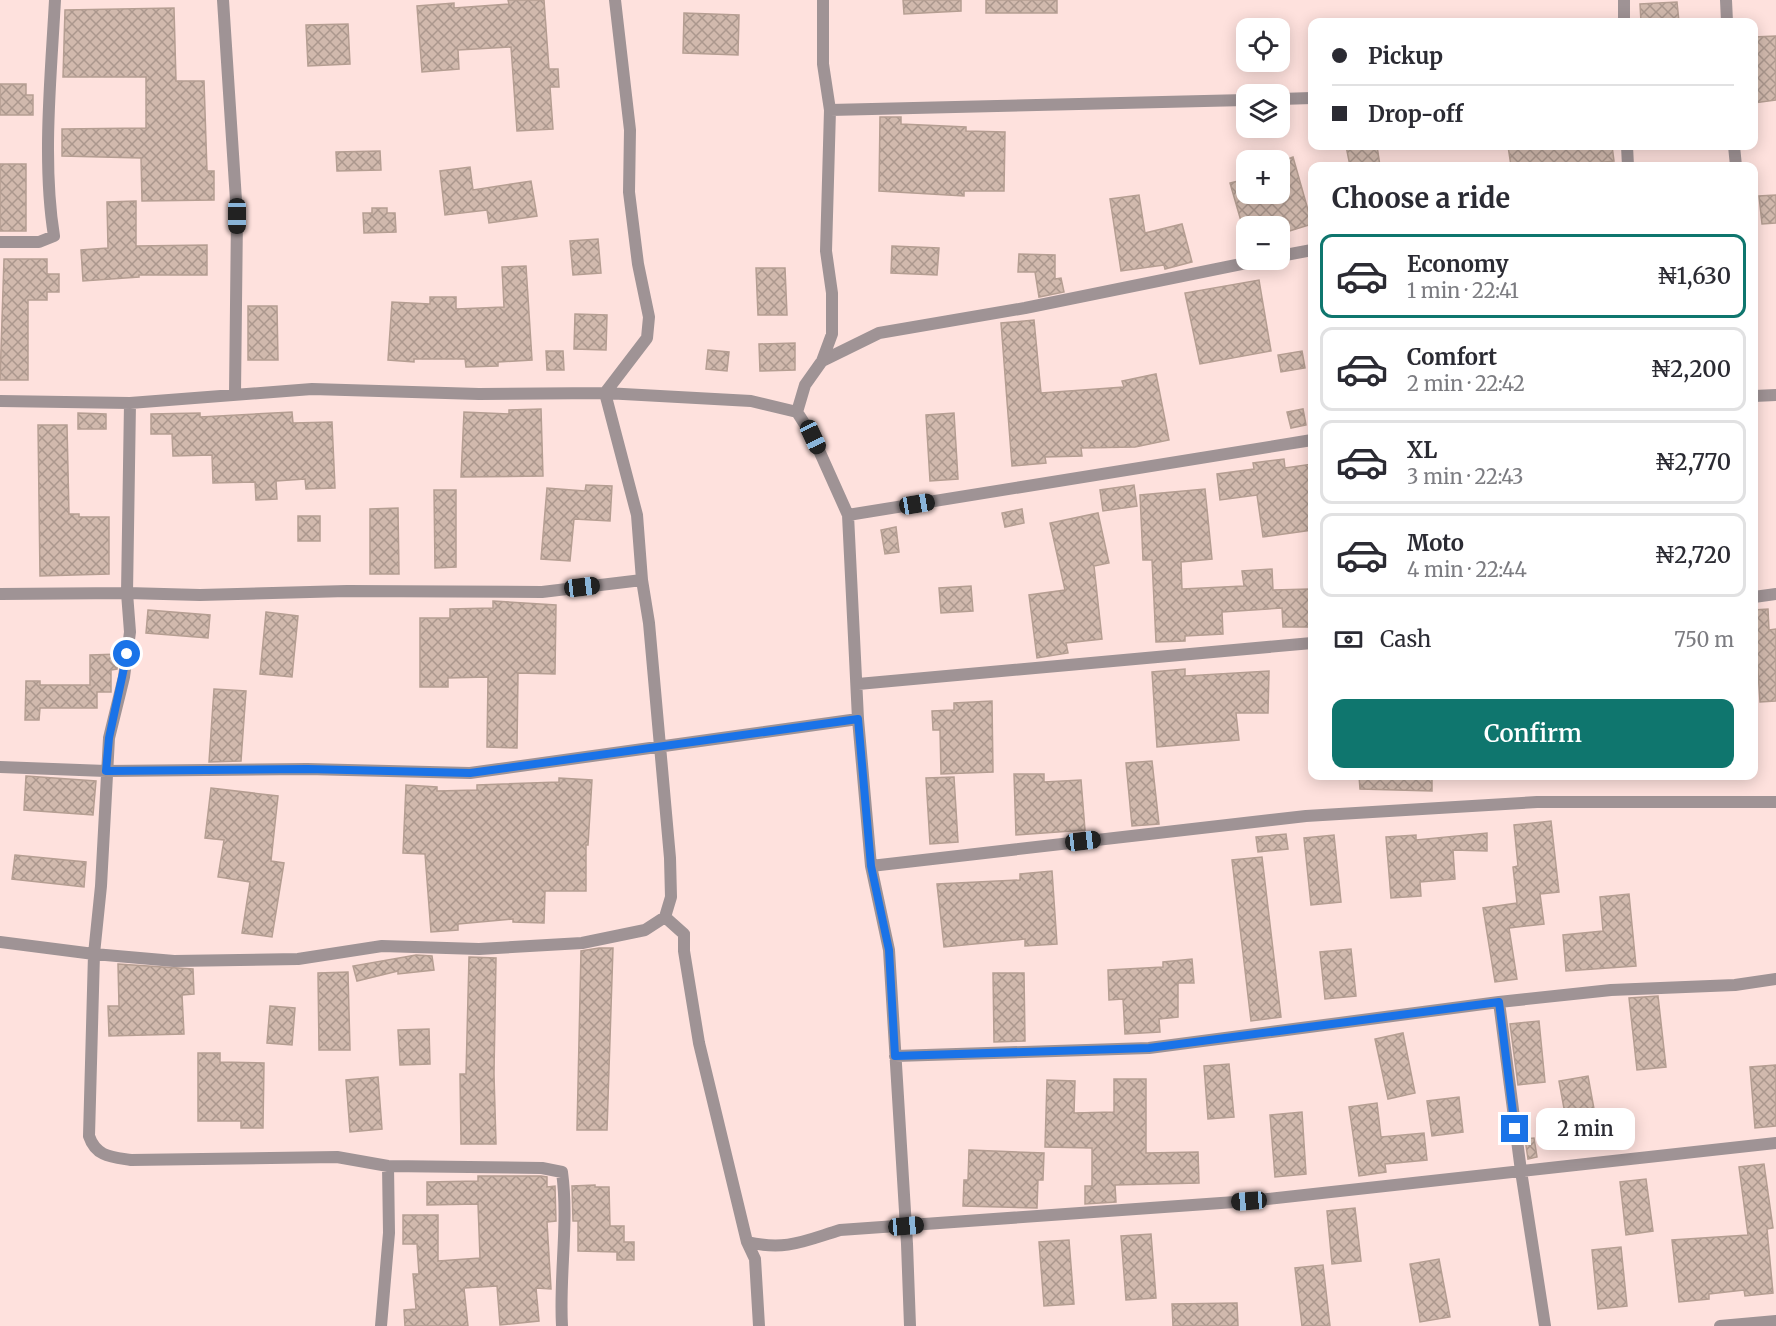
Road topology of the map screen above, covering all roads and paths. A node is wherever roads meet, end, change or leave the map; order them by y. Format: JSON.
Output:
{"nodes":[{"id":1,"x":55,"y":0,"type":"edge"},
{"id":2,"x":223,"y":0,"type":"edge"},
{"id":3,"x":615,"y":0,"type":"edge"},
{"id":4,"x":823,"y":0,"type":"edge"},
{"id":5,"x":1624,"y":0,"type":"edge"},
{"id":6,"x":1726,"y":0,"type":"edge"},
{"id":7,"x":1624,"y":18,"type":"edge"},
{"id":8,"x":1726,"y":18,"type":"edge"},
{"id":9,"x":1308,"y":98,"type":"edge"},
{"id":10,"x":1290,"y":99,"type":"edge"},
{"id":11,"x":1236,"y":100,"type":"edge"},
{"id":12,"x":830,"y":110,"type":"junction"},
{"id":13,"x":0,"y":242,"type":"edge"},
{"id":14,"x":1308,"y":251,"type":"edge"},
{"id":15,"x":1290,"y":254,"type":"edge"},
{"id":16,"x":1236,"y":265,"type":"edge"},
{"id":17,"x":822,"y":361,"type":"junction"},
{"id":18,"x":605,"y":393,"type":"junction"},
{"id":19,"x":235,"y":394,"type":"junction"},
{"id":20,"x":1776,"y":395,"type":"edge"},
{"id":21,"x":1758,"y":396,"type":"edge"},
{"id":22,"x":0,"y":401,"type":"edge"},
{"id":23,"x":130,"y":403,"type":"junction"},
{"id":24,"x":797,"y":412,"type":"junction"},
{"id":25,"x":1308,"y":441,"type":"edge"},
{"id":26,"x":848,"y":515,"type":"junction"},
{"id":27,"x":642,"y":580,"type":"junction"},
{"id":28,"x":127,"y":593,"type":"junction"},
{"id":29,"x":0,"y":594,"type":"edge"},
{"id":30,"x":1776,"y":594,"type":"edge"},
{"id":31,"x":1758,"y":596,"type":"edge"},
{"id":32,"x":1308,"y":644,"type":"edge"},
{"id":33,"x":858,"y":684,"type":"junction"},
{"id":34,"x":858,"y":719,"type":"junction"},
{"id":35,"x":659,"y":745,"type":"junction"},
{"id":36,"x":0,"y":767,"type":"edge"},
{"id":37,"x":106,"y":771,"type":"junction"},
{"id":38,"x":1776,"y":802,"type":"edge"},
{"id":39,"x":871,"y":866,"type":"junction"},
{"id":40,"x":665,"y":916,"type":"junction"},
{"id":41,"x":0,"y":942,"type":"edge"},
{"id":42,"x":94,"y":954,"type":"junction"},
{"id":43,"x":1776,"y":979,"type":"edge"},
{"id":44,"x":1499,"y":1002,"type":"junction"},
{"id":45,"x":895,"y":1056,"type":"junction"},
{"id":46,"x":1776,"y":1143,"type":"edge"},
{"id":47,"x":388,"y":1166,"type":"junction"},
{"id":48,"x":1521,"y":1171,"type":"junction"},
{"id":49,"x":906,"y":1226,"type":"junction"},
{"id":50,"x":747,"y":1242,"type":"junction"},
{"id":51,"x":1776,"y":1321,"type":"edge"},
{"id":52,"x":381,"y":1326,"type":"edge"},
{"id":53,"x":562,"y":1326,"type":"edge"},
{"id":54,"x":759,"y":1326,"type":"edge"},
{"id":55,"x":910,"y":1326,"type":"edge"},
{"id":56,"x":1545,"y":1326,"type":"edge"},
{"id":57,"x":1720,"y":1326,"type":"edge"}],
"edges":[{"from":1,"to":13,"type":"street"},
{"from":2,"to":19,"type":"street"},
{"from":3,"to":18,"type":"street"},
{"from":4,"to":12,"type":"street"},
{"from":5,"to":7,"type":"street"},
{"from":6,"to":8,"type":"street"},
{"from":9,"to":10,"type":"street"},
{"from":11,"to":12,"type":"street"},
{"from":12,"to":17,"type":"street"},
{"from":14,"to":15,"type":"street"},
{"from":16,"to":17,"type":"street"},
{"from":17,"to":24,"type":"street"},
{"from":18,"to":19,"type":"street"},
{"from":18,"to":24,"type":"street"},
{"from":18,"to":27,"type":"street"},
{"from":19,"to":23,"type":"street"},
{"from":20,"to":21,"type":"street"},
{"from":22,"to":23,"type":"street"},
{"from":23,"to":28,"type":"street"},
{"from":24,"to":26,"type":"street"},
{"from":25,"to":26,"type":"street"},
{"from":26,"to":33,"type":"street"},
{"from":27,"to":28,"type":"street"},
{"from":27,"to":35,"type":"street"},
{"from":28,"to":29,"type":"street"},
{"from":28,"to":37,"type":"street"},
{"from":30,"to":31,"type":"street"},
{"from":32,"to":33,"type":"street"},
{"from":33,"to":34,"type":"street"},
{"from":34,"to":35,"type":"street"},
{"from":34,"to":39,"type":"street"},
{"from":35,"to":37,"type":"street"},
{"from":35,"to":40,"type":"street"},
{"from":36,"to":37,"type":"street"},
{"from":37,"to":42,"type":"street"},
{"from":38,"to":39,"type":"street"},
{"from":39,"to":45,"type":"street"},
{"from":40,"to":42,"type":"street"},
{"from":40,"to":50,"type":"street"},
{"from":41,"to":42,"type":"street"},
{"from":42,"to":47,"type":"street"},
{"from":43,"to":44,"type":"street"},
{"from":44,"to":45,"type":"street"},
{"from":44,"to":48,"type":"street"},
{"from":45,"to":49,"type":"street"},
{"from":46,"to":48,"type":"street"},
{"from":47,"to":52,"type":"street"},
{"from":47,"to":53,"type":"street"},
{"from":48,"to":49,"type":"street"},
{"from":48,"to":56,"type":"street"},
{"from":49,"to":50,"type":"street"},
{"from":49,"to":55,"type":"street"},
{"from":50,"to":54,"type":"street"},
{"from":51,"to":57,"type":"street"}]}
